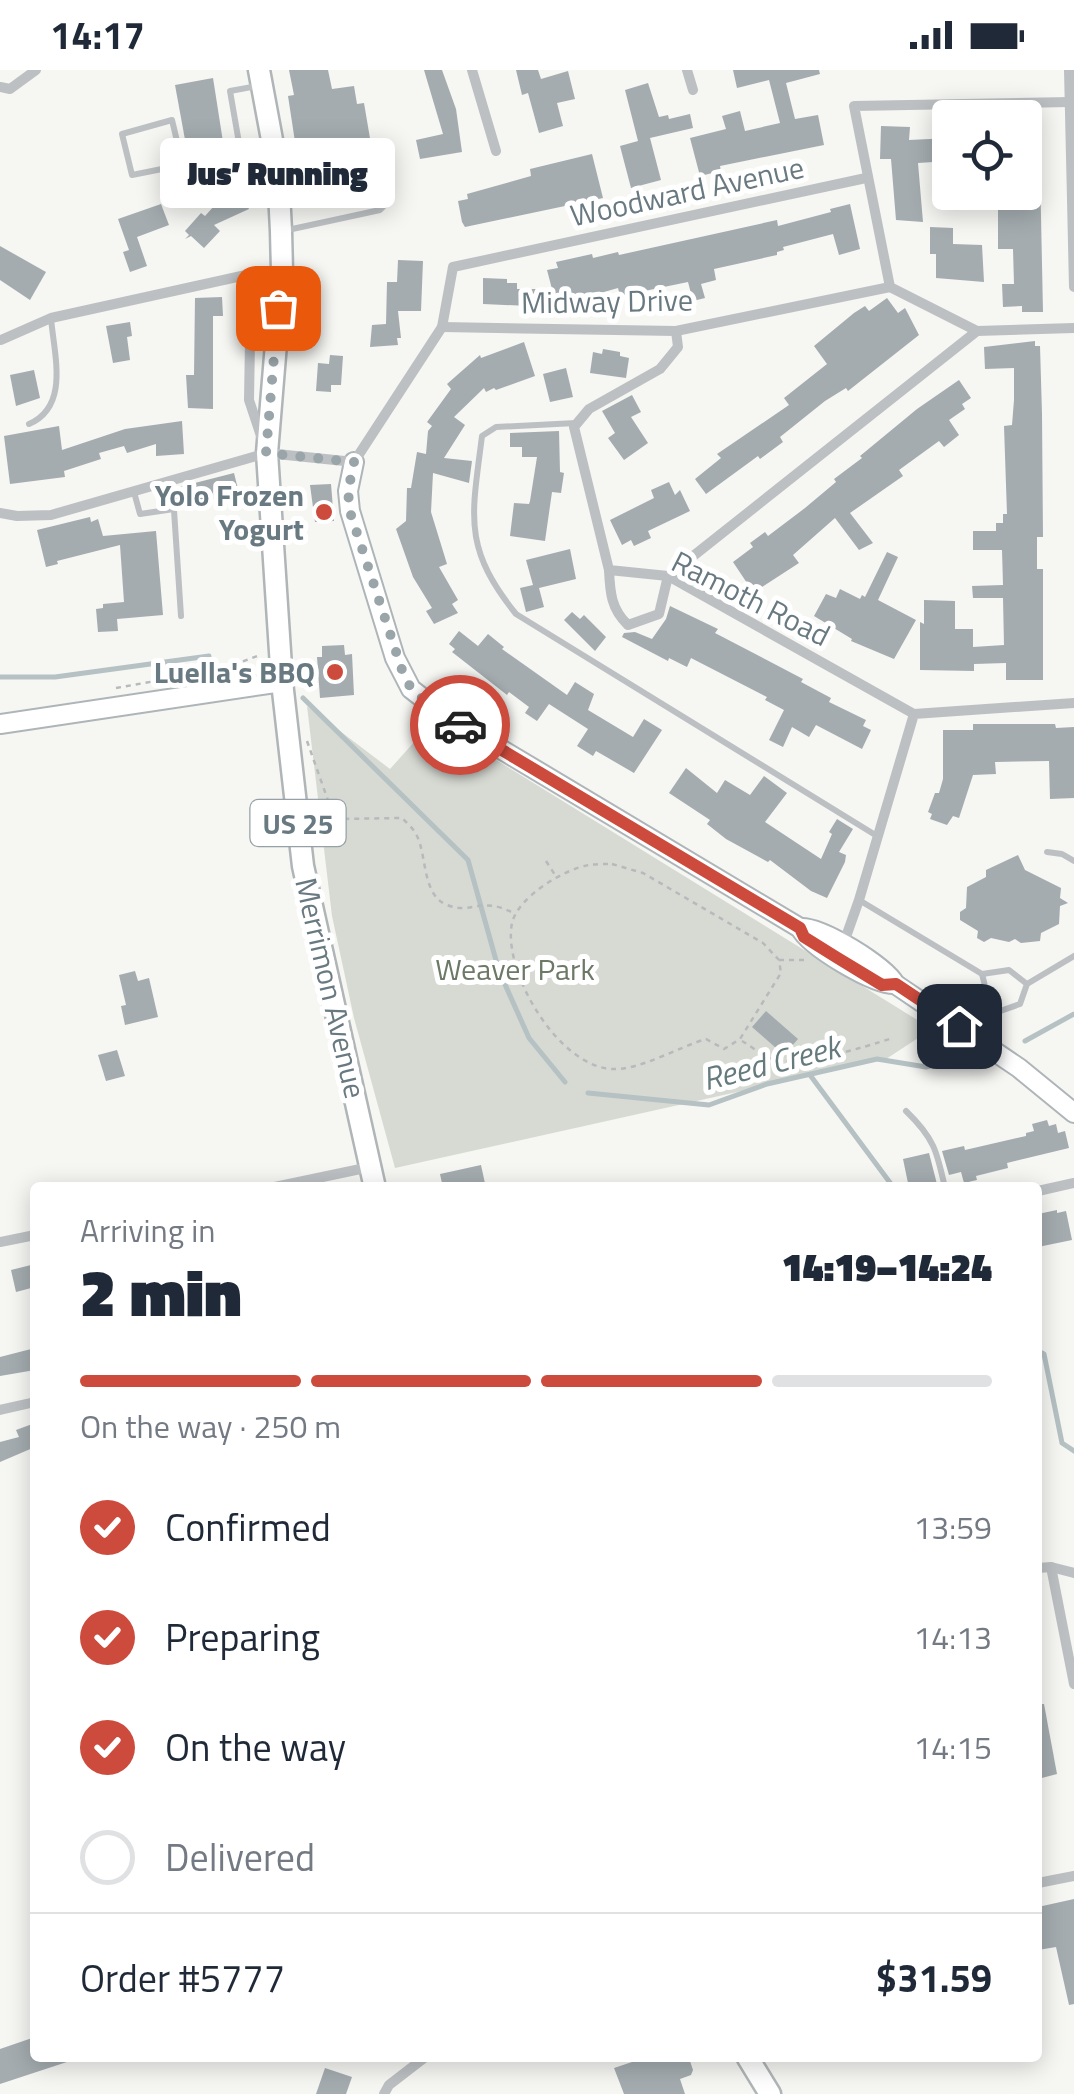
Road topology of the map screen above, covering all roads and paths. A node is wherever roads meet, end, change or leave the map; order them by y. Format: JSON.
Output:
{"nodes":[{"id":1,"x":36,"y":70,"type":"edge"},
{"id":2,"x":472,"y":70,"type":"edge"},
{"id":3,"x":687,"y":70,"type":"edge"},
{"id":4,"x":1069,"y":70,"type":"edge"},
{"id":5,"x":261,"y":78,"type":"edge"},
{"id":6,"x":0,"y":87,"type":"edge"},
{"id":7,"x":693,"y":90,"type":"dead end"},
{"id":8,"x":1070,"y":102,"type":"junction"},
{"id":9,"x":496,"y":150,"type":"dead end"},
{"id":10,"x":276,"y":159,"type":"junction"},
{"id":11,"x":182,"y":164,"type":"junction"},
{"id":12,"x":243,"y":166,"type":"junction"},
{"id":13,"x":866,"y":178,"type":"junction"},
{"id":14,"x":280,"y":197,"type":"junction"},
{"id":15,"x":282,"y":231,"type":"junction"},
{"id":16,"x":890,"y":287,"type":"junction"},
{"id":17,"x":1074,"y":287,"type":"edge"},
{"id":18,"x":51,"y":318,"type":"junction"},
{"id":19,"x":442,"y":328,"type":"junction"},
{"id":20,"x":1074,"y":328,"type":"edge"},
{"id":21,"x":978,"y":330,"type":"junction"},
{"id":22,"x":676,"y":331,"type":"junction"},
{"id":23,"x":1,"y":340,"type":"edge"},
{"id":24,"x":576,"y":423,"type":"junction"},
{"id":25,"x":29,"y":424,"type":"dead end"},
{"id":26,"x":266,"y":453,"type":"junction"},
{"id":27,"x":354,"y":462,"type":"junction"},
{"id":28,"x":172,"y":478,"type":"junction"},
{"id":29,"x":134,"y":491,"type":"junction"},
{"id":30,"x":174,"y":509,"type":"junction"},
{"id":31,"x":0,"y":513,"type":"edge"},
{"id":32,"x":609,"y":570,"type":"junction"},
{"id":33,"x":668,"y":576,"type":"junction"},
{"id":34,"x":181,"y":616,"type":"dead end"},
{"id":35,"x":260,"y":655,"type":"dead end"},
{"id":36,"x":282,"y":682,"type":"junction"},
{"id":37,"x":111,"y":689,"type":"dead end"},
{"id":38,"x":1074,"y":702,"type":"edge"},
{"id":39,"x":914,"y":714,"type":"junction"},
{"id":40,"x":0,"y":724,"type":"edge"},
{"id":41,"x":301,"y":738,"type":"dead end"},
{"id":42,"x":878,"y":836,"type":"junction"},
{"id":43,"x":1047,"y":852,"type":"dead end"},
{"id":44,"x":546,"y":861,"type":"dead end"},
{"id":45,"x":1074,"y":861,"type":"edge"},
{"id":46,"x":558,"y":879,"type":"junction"},
{"id":47,"x":860,"y":900,"type":"junction"},
{"id":48,"x":515,"y":914,"type":"junction"},
{"id":49,"x":800,"y":928,"type":"junction"},
{"id":50,"x":818,"y":946,"type":"junction"},
{"id":51,"x":839,"y":952,"type":"junction"},
{"id":52,"x":1074,"y":956,"type":"edge"},
{"id":53,"x":779,"y":960,"type":"junction"},
{"id":54,"x":982,"y":974,"type":"junction"},
{"id":55,"x":1028,"y":984,"type":"junction"},
{"id":56,"x":989,"y":1015,"type":"junction"},
{"id":57,"x":893,"y":1038,"type":"dead end"},
{"id":58,"x":740,"y":1040,"type":"junction"},
{"id":59,"x":982,"y":1042,"type":"junction"},
{"id":60,"x":906,"y":1111,"type":"dead end"},
{"id":61,"x":1074,"y":1114,"type":"edge"},
{"id":62,"x":373,"y":1177,"type":"edge"},
{"id":63,"x":326,"y":1182,"type":"edge"},
{"id":64,"x":944,"y":1182,"type":"edge"},
{"id":65,"x":1074,"y":1183,"type":"edge"},
{"id":66,"x":1042,"y":1190,"type":"edge"},
{"id":67,"x":30,"y":1236,"type":"edge"},
{"id":68,"x":0,"y":1242,"type":"edge"},
{"id":69,"x":30,"y":1403,"type":"edge"},
{"id":70,"x":0,"y":1410,"type":"edge"},
{"id":71,"x":1050,"y":1567,"type":"junction"},
{"id":72,"x":1042,"y":1568,"type":"edge"},
{"id":73,"x":1074,"y":1573,"type":"edge"},
{"id":74,"x":1074,"y":1684,"type":"edge"},
{"id":75,"x":1074,"y":1876,"type":"edge"},
{"id":76,"x":1042,"y":1882,"type":"edge"},
{"id":77,"x":419,"y":2062,"type":"edge"},
{"id":78,"x":750,"y":2062,"type":"edge"},
{"id":79,"x":384,"y":2094,"type":"edge"},
{"id":80,"x":770,"y":2094,"type":"edge"}],
"edges":[{"from":1,"to":6,"type":"street"},
{"from":2,"to":9,"type":"street"},
{"from":3,"to":7,"type":"street"},
{"from":4,"to":8,"type":"street"},
{"from":5,"to":10,"type":"main road","name":"Merrimon Avenue","number":"US 25"},
{"from":5,"to":12,"type":"lane"},
{"from":8,"to":13,"type":"street"},
{"from":8,"to":17,"type":"street"},
{"from":10,"to":12,"type":"lane"},
{"from":10,"to":14,"type":"main road","name":"Merrimon Avenue","number":"US 25"},
{"from":11,"to":11,"type":"lane"},
{"from":11,"to":12,"type":"lane"},
{"from":13,"to":16,"type":"street"},
{"from":13,"to":19,"type":"street","name":"Woodward Avenue"},
{"from":14,"to":15,"type":"main road","name":"Merrimon Avenue","number":"US 25"},
{"from":14,"to":15,"type":"lane"},
{"from":15,"to":26,"type":"main road","name":"Merrimon Avenue","number":"US 25"},
{"from":16,"to":21,"type":"street"},
{"from":16,"to":22,"type":"street","name":"Midway Drive"},
{"from":18,"to":23,"type":"street"},
{"from":18,"to":25,"type":"lane"},
{"from":18,"to":26,"type":"street"},
{"from":19,"to":22,"type":"street","name":"Midway Drive"},
{"from":19,"to":27,"type":"street","name":"Woodward Avenue"},
{"from":20,"to":21,"type":"street"},
{"from":21,"to":33,"type":"street"},
{"from":22,"to":24,"type":"street"},
{"from":24,"to":32,"type":"street"},
{"from":24,"to":42,"type":"lane"},
{"from":26,"to":27,"type":"street"},
{"from":26,"to":28,"type":"street"},
{"from":26,"to":36,"type":"main road","name":"Merrimon Avenue","number":"US 25"},
{"from":27,"to":49,"type":"street"},
{"from":28,"to":29,"type":"street"},
{"from":28,"to":30,"type":"lane"},
{"from":29,"to":30,"type":"lane"},
{"from":29,"to":31,"type":"street"},
{"from":30,"to":34,"type":"lane"},
{"from":32,"to":33,"type":"street","name":"Ramoth Road"},
{"from":32,"to":33,"type":"street"},
{"from":33,"to":39,"type":"street","name":"Ramoth Road"},
{"from":35,"to":37,"type":"path"},
{"from":36,"to":40,"type":"street"},
{"from":36,"to":62,"type":"main road","name":"Merrimon Avenue","number":"US 25"},
{"from":38,"to":39,"type":"street"},
{"from":39,"to":42,"type":"street"},
{"from":41,"to":48,"type":"path"},
{"from":42,"to":47,"type":"street"},
{"from":43,"to":45,"type":"lane"},
{"from":44,"to":46,"type":"path"},
{"from":46,"to":48,"type":"path"},
{"from":46,"to":53,"type":"path"},
{"from":47,"to":51,"type":"street"},
{"from":47,"to":54,"type":"lane"},
{"from":48,"to":58,"type":"path"},
{"from":49,"to":50,"type":"street"},
{"from":49,"to":51,"type":"street"},
{"from":50,"to":51,"type":"street"},
{"from":50,"to":53,"type":"path"},
{"from":51,"to":59,"type":"street"},
{"from":52,"to":55,"type":"lane"},
{"from":53,"to":58,"type":"path"},
{"from":54,"to":55,"type":"lane"},
{"from":54,"to":56,"type":"lane"},
{"from":55,"to":56,"type":"lane"},
{"from":56,"to":59,"type":"lane"},
{"from":57,"to":58,"type":"path"},
{"from":59,"to":61,"type":"street"},
{"from":60,"to":64,"type":"lane"},
{"from":62,"to":63,"type":"street"},
{"from":65,"to":66,"type":"street"},
{"from":67,"to":68,"type":"street"},
{"from":69,"to":70,"type":"street"},
{"from":71,"to":72,"type":"street"},
{"from":71,"to":73,"type":"street"},
{"from":71,"to":74,"type":"street"},
{"from":75,"to":76,"type":"street"},
{"from":77,"to":79,"type":"street"},
{"from":78,"to":80,"type":"main road"}]}
